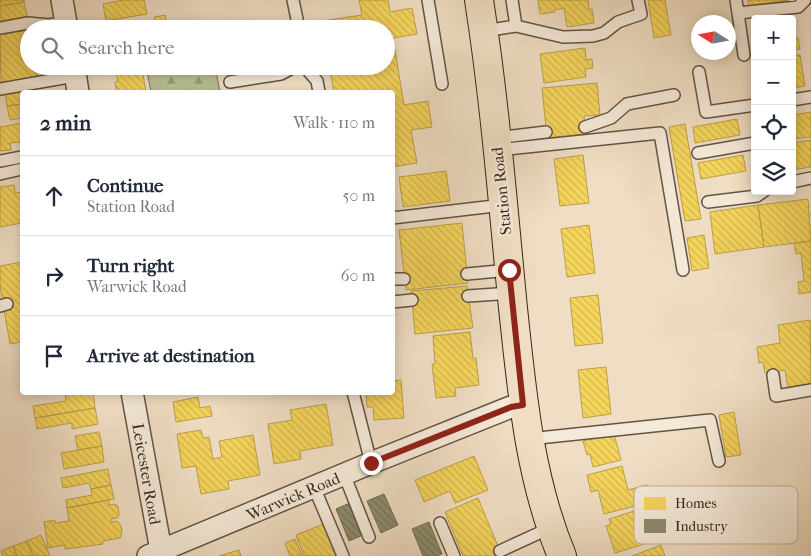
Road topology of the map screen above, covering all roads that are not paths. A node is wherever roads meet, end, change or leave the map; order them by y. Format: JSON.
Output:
{"nodes":[{"id":1,"x":62,"y":0,"type":"edge"},
{"id":2,"x":293,"y":0,"type":"edge"},
{"id":3,"x":428,"y":0,"type":"edge"},
{"id":4,"x":479,"y":0,"type":"edge"},
{"id":5,"x":512,"y":0,"type":"edge"},
{"id":6,"x":638,"y":0,"type":"edge"},
{"id":7,"x":736,"y":0,"type":"edge"},
{"id":8,"x":805,"y":0,"type":"edge"},
{"id":9,"x":738,"y":13,"type":"junction"},
{"id":10,"x":66,"y":20,"type":"edge"},
{"id":11,"x":297,"y":20,"type":"edge"},
{"id":12,"x":20,"y":24,"type":"edge"},
{"id":13,"x":516,"y":26,"type":"junction"},
{"id":14,"x":0,"y":28,"type":"edge"},
{"id":15,"x":484,"y":31,"type":"junction"},
{"id":16,"x":744,"y":55,"type":"dead end"},
{"id":17,"x":699,"y":72,"type":"dead end"},
{"id":18,"x":275,"y":75,"type":"edge"},
{"id":19,"x":312,"y":75,"type":"edge"},
{"id":20,"x":76,"y":78,"type":"edge"},
{"id":21,"x":230,"y":82,"type":"dead end"},
{"id":22,"x":442,"y":84,"type":"dead end"},
{"id":23,"x":0,"y":89,"type":"edge"},
{"id":24,"x":319,"y":90,"type":"edge"},
{"id":25,"x":674,"y":95,"type":"dead end"},
{"id":26,"x":811,"y":97,"type":"edge"},
{"id":27,"x":796,"y":99,"type":"edge"},
{"id":28,"x":751,"y":106,"type":"edge"},
{"id":29,"x":585,"y":127,"type":"dead end"},
{"id":30,"x":546,"y":132,"type":"dead end"},
{"id":31,"x":496,"y":144,"type":"junction"},
{"id":32,"x":751,"y":144,"type":"edge"},
{"id":33,"x":698,"y":153,"type":"dead end"},
{"id":34,"x":20,"y":157,"type":"edge"},
{"id":35,"x":0,"y":161,"type":"edge"},
{"id":36,"x":20,"y":169,"type":"edge"},
{"id":37,"x":0,"y":174,"type":"edge"},
{"id":38,"x":811,"y":178,"type":"edge"},
{"id":39,"x":796,"y":181,"type":"edge"},
{"id":40,"x":758,"y":195,"type":"edge"},
{"id":41,"x":708,"y":202,"type":"dead end"},
{"id":42,"x":503,"y":205,"type":"junction"},
{"id":43,"x":395,"y":218,"type":"edge"},
{"id":44,"x":683,"y":270,"type":"dead end"},
{"id":45,"x":467,"y":274,"type":"dead end"},
{"id":46,"x":511,"y":281,"type":"junction"},
{"id":47,"x":468,"y":296,"type":"dead end"},
{"id":48,"x":412,"y":300,"type":"dead end"},
{"id":49,"x":395,"y":302,"type":"edge"},
{"id":50,"x":773,"y":374,"type":"dead end"},
{"id":51,"x":811,"y":390,"type":"edge"},
{"id":52,"x":132,"y":395,"type":"edge"},
{"id":53,"x":354,"y":395,"type":"edge"},
{"id":54,"x":523,"y":405,"type":"junction"},
{"id":55,"x":529,"y":440,"type":"junction"},
{"id":56,"x":719,"y":461,"type":"dead end"},
{"id":57,"x":371,"y":463,"type":"junction"},
{"id":58,"x":344,"y":474,"type":"junction"},
{"id":59,"x":314,"y":487,"type":"junction"},
{"id":60,"x":440,"y":523,"type":"dead end"},
{"id":61,"x":550,"y":528,"type":"junction"},
{"id":62,"x":369,"y":537,"type":"dead end"},
{"id":63,"x":500,"y":551,"type":"dead end"},
{"id":64,"x":157,"y":554,"type":"edge"},
{"id":65,"x":343,"y":556,"type":"edge"},
{"id":66,"x":454,"y":556,"type":"edge"},
{"id":67,"x":562,"y":556,"type":"edge"}],
"edges":[{"from":1,"to":10,"type":"street"},
{"from":2,"to":11,"type":"lane"},
{"from":3,"to":22,"type":"lane"},
{"from":4,"to":15,"type":"main road","name":"Station Road"},
{"from":5,"to":13,"type":"lane"},
{"from":6,"to":13,"type":"lane"},
{"from":7,"to":9,"type":"lane"},
{"from":8,"to":9,"type":"lane"},
{"from":9,"to":16,"type":"lane"},
{"from":12,"to":14,"type":"lane"},
{"from":13,"to":15,"type":"lane"},
{"from":15,"to":31,"type":"main road","name":"Station Road"},
{"from":17,"to":28,"type":"lane"},
{"from":18,"to":21,"type":"lane"},
{"from":19,"to":24,"type":"lane"},
{"from":20,"to":23,"type":"lane"},
{"from":25,"to":29,"type":"lane"},
{"from":26,"to":27,"type":"lane"},
{"from":30,"to":31,"type":"lane"},
{"from":31,"to":42,"type":"main road","name":"Station Road"},
{"from":31,"to":44,"type":"lane"},
{"from":32,"to":33,"type":"lane"},
{"from":34,"to":35,"type":"lane"},
{"from":36,"to":37,"type":"lane"},
{"from":38,"to":39,"type":"lane"},
{"from":40,"to":41,"type":"lane"},
{"from":42,"to":43,"type":"lane"},
{"from":42,"to":46,"type":"main road","name":"Station Road"},
{"from":45,"to":46,"type":"lane"},
{"from":46,"to":47,"type":"lane"},
{"from":46,"to":54,"type":"main road","name":"Station Road"},
{"from":48,"to":49,"type":"lane"},
{"from":50,"to":51,"type":"lane"},
{"from":52,"to":64,"type":"street","name":"Leicester Road"},
{"from":53,"to":57,"type":"lane"},
{"from":54,"to":55,"type":"main road","name":"Station Road"},
{"from":54,"to":57,"type":"street","name":"Warwick Road"},
{"from":55,"to":56,"type":"lane"},
{"from":55,"to":61,"type":"main road","name":"Station Road"},
{"from":57,"to":58,"type":"street","name":"Warwick Road"},
{"from":58,"to":59,"type":"street","name":"Warwick Road"},
{"from":58,"to":62,"type":"lane"},
{"from":59,"to":64,"type":"street","name":"Warwick Road"},
{"from":59,"to":65,"type":"lane"},
{"from":60,"to":66,"type":"lane"},
{"from":61,"to":63,"type":"lane"},
{"from":61,"to":67,"type":"main road","name":"Station Road"}]}
